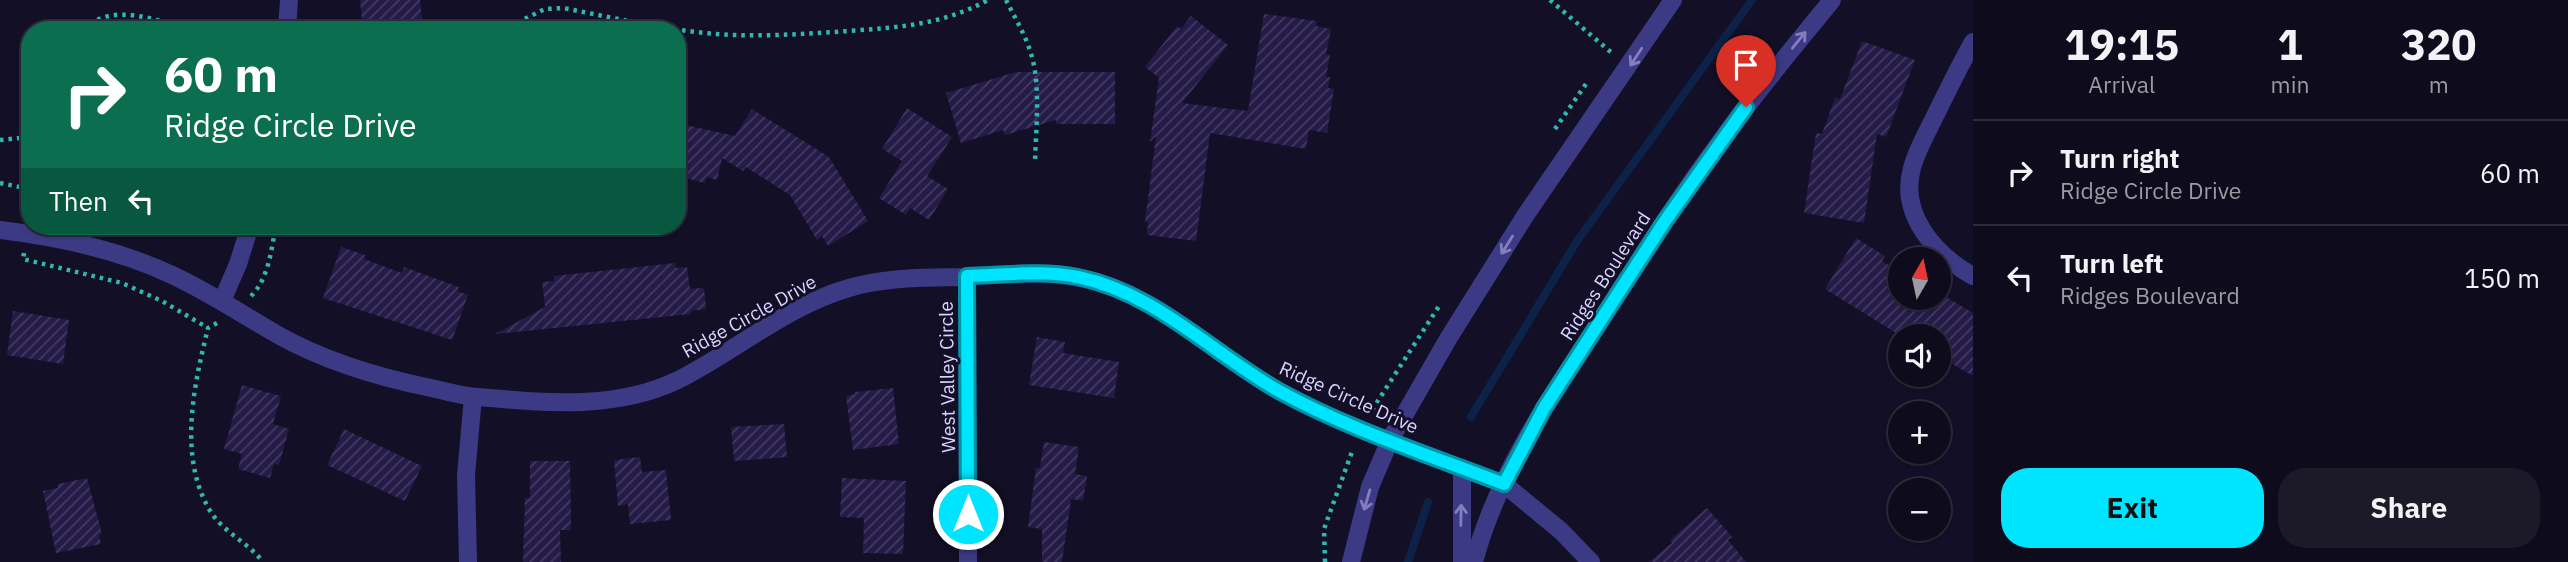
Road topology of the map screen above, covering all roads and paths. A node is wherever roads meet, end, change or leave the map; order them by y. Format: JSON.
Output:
{"nodes":[{"id":1,"x":289,"y":0,"type":"edge"},
{"id":2,"x":988,"y":0,"type":"edge"},
{"id":3,"x":1006,"y":0,"type":"edge"},
{"id":4,"x":1550,"y":0,"type":"edge"},
{"id":5,"x":1673,"y":0,"type":"edge"},
{"id":6,"x":1832,"y":0,"type":"edge"},
{"id":7,"x":94,"y":21,"type":"edge"},
{"id":8,"x":156,"y":21,"type":"edge"},
{"id":9,"x":288,"y":21,"type":"edge"},
{"id":10,"x":520,"y":21,"type":"edge"},
{"id":11,"x":638,"y":21,"type":"edge"},
{"id":12,"x":686,"y":29,"type":"edge"},
{"id":13,"x":1973,"y":42,"type":"edge"},
{"id":14,"x":1629,"y":67,"type":"junction"},
{"id":15,"x":21,"y":137,"type":"edge"},
{"id":16,"x":0,"y":139,"type":"edge"},
{"id":17,"x":1035,"y":161,"type":"dead end"},
{"id":18,"x":0,"y":183,"type":"edge"},
{"id":19,"x":21,"y":187,"type":"edge"},
{"id":20,"x":0,"y":230,"type":"edge"},
{"id":21,"x":21,"y":232,"type":"edge"},
{"id":22,"x":27,"y":235,"type":"edge"},
{"id":23,"x":36,"y":235,"type":"edge"},
{"id":24,"x":247,"y":235,"type":"edge"},
{"id":25,"x":967,"y":276,"type":"junction"},
{"id":26,"x":1973,"y":276,"type":"edge"},
{"id":27,"x":222,"y":301,"type":"junction"},
{"id":28,"x":473,"y":397,"type":"junction"},
{"id":29,"x":1360,"y":429,"type":"junction"},
{"id":30,"x":1390,"y":440,"type":"junction"},
{"id":31,"x":1462,"y":468,"type":"junction"},
{"id":32,"x":1504,"y":484,"type":"junction"},
{"id":33,"x":263,"y":562,"type":"edge"},
{"id":34,"x":468,"y":562,"type":"edge"},
{"id":35,"x":968,"y":562,"type":"edge"},
{"id":36,"x":1325,"y":562,"type":"edge"},
{"id":37,"x":1351,"y":562,"type":"edge"},
{"id":38,"x":1462,"y":562,"type":"edge"},
{"id":39,"x":1474,"y":562,"type":"edge"},
{"id":40,"x":1591,"y":562,"type":"edge"}],
"edges":[{"from":1,"to":9,"type":"street"},
{"from":2,"to":12,"type":"path"},
{"from":3,"to":17,"type":"path"},
{"from":4,"to":14,"type":"path"},
{"from":5,"to":14,"type":"street","one_way":true},
{"from":32,"to":6,"type":"street","name":"Ridges Boulevard","one_way":true},
{"from":7,"to":8,"type":"path"},
{"from":10,"to":11,"type":"path"},
{"from":13,"to":26,"type":"street"},
{"from":14,"to":30,"type":"street","one_way":true},
{"from":15,"to":16,"type":"path"},
{"from":18,"to":19,"type":"path"},
{"from":20,"to":21,"type":"street","name":"Ridge Circle Drive"},
{"from":22,"to":33,"type":"path"},
{"from":23,"to":27,"type":"street","name":"Ridge Circle Drive"},
{"from":24,"to":27,"type":"street"},
{"from":25,"to":28,"type":"street","name":"Ridge Circle Drive"},
{"from":25,"to":29,"type":"street","name":"Ridge Circle Drive"},
{"from":25,"to":35,"type":"street","name":"West Valley Circle"},
{"from":27,"to":28,"type":"street","name":"Ridge Circle Drive"},
{"from":28,"to":34,"type":"street"},
{"from":29,"to":30,"type":"street","name":"Ridge Circle Drive"},
{"from":29,"to":36,"type":"path"},
{"from":30,"to":31,"type":"street","name":"Ridge Circle Drive"},
{"from":30,"to":37,"type":"street","one_way":true},
{"from":31,"to":32,"type":"street","name":"Ridge Circle Drive"},
{"from":38,"to":31,"type":"street","one_way":true},
{"from":32,"to":39,"type":"street","name":"Ridges Boulevard"},
{"from":32,"to":40,"type":"street","name":"Ridge Circle Drive"}]}
